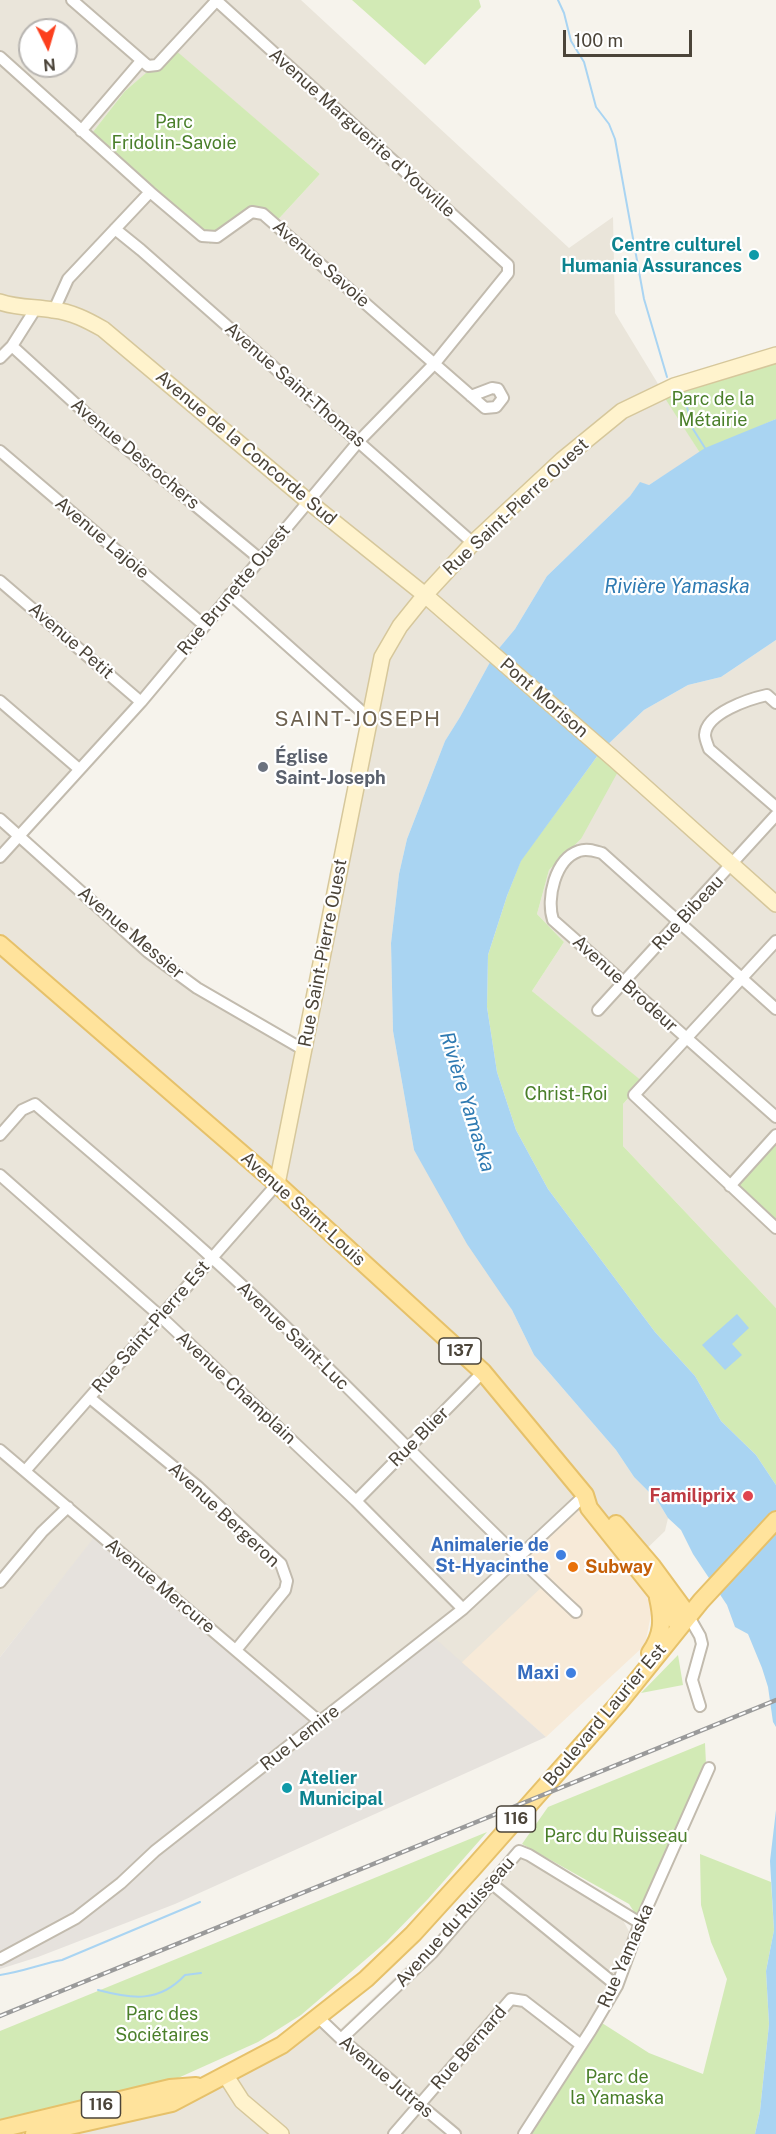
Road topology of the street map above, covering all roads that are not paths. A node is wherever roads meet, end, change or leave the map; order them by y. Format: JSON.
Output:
{"nodes":[{"id":1,"x":72,"y":0,"type":"edge"},
{"id":2,"x":217,"y":0,"type":"edge"},
{"id":3,"x":0,"y":57,"type":"edge"},
{"id":4,"x":141,"y":61,"type":"junction"},
{"id":5,"x":81,"y":131,"type":"junction"},
{"id":6,"x":150,"y":192,"type":"junction"},
{"id":7,"x":115,"y":229,"type":"junction"},
{"id":8,"x":508,"y":265,"type":"joint"},
{"id":9,"x":0,"y":302,"type":"edge"},
{"id":10,"x":36,"y":308,"type":"junction"},
{"id":11,"x":54,"y":310,"type":"junction"},
{"id":12,"x":12,"y":346,"type":"junction"},
{"id":13,"x":776,"y":355,"type":"edge"},
{"id":14,"x":0,"y":358,"type":"edge"},
{"id":15,"x":435,"y":363,"type":"junction"},
{"id":16,"x":471,"y":396,"type":"dead end"},
{"id":17,"x":359,"y":441,"type":"junction"},
{"id":18,"x":1,"y":454,"type":"edge"},
{"id":19,"x":309,"y":502,"type":"junction"},
{"id":20,"x":473,"y":543,"type":"junction"},
{"id":21,"x":260,"y":559,"type":"junction"},
{"id":22,"x":0,"y":581,"type":"edge"},
{"id":23,"x":230,"y":594,"type":"junction"},
{"id":24,"x":425,"y":595,"type":"junction"},
{"id":25,"x":204,"y":626,"type":"junction"},
{"id":26,"x":473,"y":636,"type":"joint"},
{"id":27,"x":0,"y":701,"type":"edge"},
{"id":28,"x":141,"y":702,"type":"junction"},
{"id":29,"x":776,"y":703,"type":"edge"},
{"id":30,"x":370,"y":719,"type":"junction"},
{"id":31,"x":79,"y":769,"type":"junction"},
{"id":32,"x":776,"y":807,"type":"edge"},
{"id":33,"x":776,"y":815,"type":"edge"},
{"id":34,"x":0,"y":819,"type":"edge"},
{"id":35,"x":20,"y":835,"type":"junction"},
{"id":36,"x":0,"y":857,"type":"edge"},
{"id":37,"x":732,"y":865,"type":"junction"},
{"id":38,"x":776,"y":904,"type":"edge"},
{"id":39,"x":680,"y":922,"type":"junction"},
{"id":40,"x":776,"y":941,"type":"edge"},
{"id":41,"x":0,"y":944,"type":"edge"},
{"id":42,"x":742,"y":978,"type":"junction"},
{"id":43,"x":624,"y":982,"type":"junction"},
{"id":44,"x":776,"y":1009,"type":"edge"},
{"id":45,"x":598,"y":1010,"type":"dead end"},
{"id":46,"x":687,"y":1038,"type":"junction"},
{"id":47,"x":304,"y":1050,"type":"junction"},
{"id":48,"x":776,"y":1117,"type":"edge"},
{"id":49,"x":0,"y":1135,"type":"edge"},
{"id":50,"x":776,"y":1135,"type":"edge"},
{"id":51,"x":0,"y":1175,"type":"edge"},
{"id":52,"x":277,"y":1184,"type":"junction"},
{"id":53,"x":730,"y":1186,"type":"junction"},
{"id":54,"x":776,"y":1228,"type":"edge"},
{"id":55,"x":211,"y":1257,"type":"junction"},
{"id":56,"x":160,"y":1316,"type":"junction"},
{"id":57,"x":483,"y":1372,"type":"junction"},
{"id":58,"x":90,"y":1398,"type":"junction"},
{"id":59,"x":408,"y":1447,"type":"junction"},
{"id":60,"x":0,"y":1450,"type":"edge"},
{"id":61,"x":25,"y":1471,"type":"junction"},
{"id":62,"x":585,"y":1496,"type":"junction"},
{"id":63,"x":356,"y":1501,"type":"junction"},
{"id":64,"x":68,"y":1507,"type":"junction"},
{"id":65,"x":776,"y":1520,"type":"edge"},
{"id":66,"x":519,"y":1559,"type":"junction"},
{"id":67,"x":0,"y":1582,"type":"edge"},
{"id":68,"x":656,"y":1592,"type":"junction"},
{"id":69,"x":463,"y":1610,"type":"junction"},
{"id":70,"x":576,"y":1612,"type":"dead end"},
{"id":71,"x":684,"y":1621,"type":"junction"},
{"id":72,"x":236,"y":1650,"type":"junction"},
{"id":73,"x":618,"y":1704,"type":"junction"},
{"id":74,"x":700,"y":1706,"type":"dead end"},
{"id":75,"x":320,"y":1722,"type":"junction"},
{"id":76,"x":709,"y":1768,"type":"dead end"},
{"id":77,"x":491,"y":1883,"type":"junction"},
{"id":78,"x":640,"y":1923,"type":"junction"},
{"id":79,"x":0,"y":1959,"type":"edge"},
{"id":80,"x":617,"y":1986,"type":"junction"},
{"id":81,"x":319,"y":2018,"type":"junction"},
{"id":82,"x":341,"y":2039,"type":"junction"},
{"id":83,"x":581,"y":2045,"type":"junction"},
{"id":84,"x":226,"y":2076,"type":"junction"},
{"id":85,"x":419,"y":2104,"type":"junction"},
{"id":86,"x":90,"y":2121,"type":"junction"},
{"id":87,"x":0,"y":2129,"type":"edge"},
{"id":88,"x":34,"y":2134,"type":"edge"},
{"id":89,"x":281,"y":2134,"type":"edge"},
{"id":90,"x":394,"y":2134,"type":"edge"},
{"id":91,"x":455,"y":2134,"type":"edge"},
{"id":92,"x":524,"y":2134,"type":"edge"}],
"edges":[{"from":1,"to":4,"type":"street"},
{"from":2,"to":4,"type":"street"},
{"from":2,"to":8,"type":"street","name":"Avenue Marguerite d'Youville"},
{"from":3,"to":5,"type":"street","name":"Avenue Savoie"},
{"from":4,"to":5,"type":"street"},
{"from":5,"to":6,"type":"street","name":"Avenue Savoie"},
{"from":6,"to":7,"type":"street"},
{"from":6,"to":15,"type":"street","name":"Avenue Savoie"},
{"from":7,"to":11,"type":"street"},
{"from":7,"to":17,"type":"street","name":"Avenue Saint-Thomas"},
{"from":8,"to":15,"type":"street","name":"Rue Brunette Ouest"},
{"from":9,"to":10,"type":"street","name":"Avenue de la Concorde Sud"},
{"from":10,"to":11,"type":"street","name":"Avenue de la Concorde Sud"},
{"from":10,"to":12,"type":"street"},
{"from":11,"to":19,"type":"street","name":"Avenue de la Concorde Sud"},
{"from":12,"to":14,"type":"street"},
{"from":12,"to":21,"type":"street","name":"Avenue Desrochers"},
{"from":13,"to":20,"type":"street","name":"Rue Saint-Pierre Ouest"},
{"from":15,"to":16,"type":"street","name":"Avenue Savoie"},
{"from":15,"to":17,"type":"street","name":"Rue Brunette Ouest"},
{"from":17,"to":19,"type":"street","name":"Rue Brunette Ouest"},
{"from":17,"to":20,"type":"street","name":"Avenue Saint-Thomas"},
{"from":18,"to":25,"type":"street","name":"Avenue Lajoie"},
{"from":19,"to":21,"type":"street","name":"Rue Brunette Ouest"},
{"from":19,"to":24,"type":"street","name":"Avenue de la Concorde Sud"},
{"from":20,"to":24,"type":"street","name":"Rue Saint-Pierre Ouest"},
{"from":21,"to":23,"type":"street","name":"Rue Brunette Ouest"},
{"from":22,"to":28,"type":"street","name":"Avenue Petit"},
{"from":23,"to":25,"type":"street","name":"Rue Brunette Ouest"},
{"from":23,"to":30,"type":"street"},
{"from":24,"to":26,"type":"street","name":"Avenue de la Concorde Sud"},
{"from":24,"to":30,"type":"street","name":"Rue Saint-Pierre Ouest"},
{"from":25,"to":28,"type":"street","name":"Rue Brunette Ouest"},
{"from":26,"to":37,"type":"street","name":"Pont Morison"},
{"from":27,"to":31,"type":"street"},
{"from":28,"to":31,"type":"street","name":"Rue Brunette Ouest"},
{"from":29,"to":32,"type":"street"},
{"from":30,"to":47,"type":"street","name":"Rue Saint-Pierre Ouest"},
{"from":31,"to":35,"type":"street","name":"Rue Brunette Ouest"},
{"from":33,"to":37,"type":"street","name":"Rue Bibeau"},
{"from":34,"to":35,"type":"street","name":"Avenue Messier"},
{"from":35,"to":36,"type":"street","name":"Rue Brunette Ouest"},
{"from":35,"to":47,"type":"street","name":"Avenue Messier"},
{"from":37,"to":38,"type":"street","name":"Pont Morison"},
{"from":37,"to":39,"type":"street","name":"Rue Bibeau"},
{"from":39,"to":42,"type":"street"},
{"from":39,"to":43,"type":"street","name":"Rue Bibeau"},
{"from":39,"to":43,"type":"street","name":"Avenue Brodeur"},
{"from":40,"to":42,"type":"street"},
{"from":41,"to":52,"type":"main road","name":"Avenue Saint-Louis","number":"137"},
{"from":42,"to":44,"type":"street"},
{"from":42,"to":46,"type":"street"},
{"from":43,"to":45,"type":"street","name":"Rue Bibeau"},
{"from":43,"to":46,"type":"street","name":"Avenue Brodeur"},
{"from":46,"to":48,"type":"street","name":"Avenue Brodeur"},
{"from":46,"to":53,"type":"street"},
{"from":47,"to":52,"type":"street","name":"Rue Saint-Pierre Ouest"},
{"from":49,"to":55,"type":"street","name":"Avenue Saint-Luc"},
{"from":50,"to":53,"type":"street"},
{"from":51,"to":56,"type":"street","name":"Avenue Champlain"},
{"from":52,"to":55,"type":"street","name":"Rue Saint-Pierre Est"},
{"from":52,"to":57,"type":"main road","name":"Avenue Saint-Louis","number":"137"},
{"from":53,"to":54,"type":"street"},
{"from":55,"to":56,"type":"street","name":"Rue Saint-Pierre Est"},
{"from":55,"to":59,"type":"street","name":"Avenue Saint-Luc"},
{"from":56,"to":58,"type":"street","name":"Rue Saint-Pierre Est"},
{"from":56,"to":63,"type":"street","name":"Avenue Champlain"},
{"from":57,"to":59,"type":"street","name":"Rue Blier"},
{"from":57,"to":62,"type":"main road","name":"Avenue Saint-Louis","number":"137"},
{"from":58,"to":61,"type":"street","name":"Rue Saint-Pierre Est"},
{"from":58,"to":72,"type":"street","name":"Avenue Bergeron"},
{"from":59,"to":63,"type":"street","name":"Rue Blier"},
{"from":59,"to":66,"type":"street","name":"Avenue Saint-Luc"},
{"from":60,"to":61,"type":"street","name":"Avenue Mercure"},
{"from":61,"to":64,"type":"street","name":"Avenue Mercure"},
{"from":62,"to":66,"type":"street","name":"Rue Lemire"},
{"from":62,"to":68,"type":"main road","name":"Avenue Saint-Louis","number":"137"},
{"from":62,"to":71,"type":"main road","name":"Avenue Saint-Louis","number":"137"},
{"from":63,"to":69,"type":"street","name":"Avenue Champlain"},
{"from":64,"to":67,"type":"street"},
{"from":64,"to":72,"type":"street","name":"Avenue Mercure"},
{"from":65,"to":71,"type":"main road","name":"Boulevard Laurier Est","number":"116"},
{"from":66,"to":69,"type":"street","name":"Rue Lemire"},
{"from":66,"to":70,"type":"street","name":"Avenue Saint-Luc"},
{"from":68,"to":71,"type":"main road","name":"Avenue Saint-Louis","number":"137"},
{"from":68,"to":73,"type":"main road"},
{"from":69,"to":75,"type":"street","name":"Rue Lemire"},
{"from":71,"to":73,"type":"main road","name":"Boulevard Laurier Est","number":"116"},
{"from":71,"to":74,"type":"street","name":"Avenue Saint-Louis"},
{"from":72,"to":75,"type":"street","name":"Avenue Mercure"},
{"from":73,"to":81,"type":"main road","name":"Boulevard Laurier Est","number":"116"},
{"from":75,"to":79,"type":"street","name":"Rue Lemire"},
{"from":76,"to":78,"type":"street","name":"Rue Yamaska"},
{"from":77,"to":78,"type":"street","name":"Avenue du Ruisseau"},
{"from":77,"to":80,"type":"street"},
{"from":77,"to":82,"type":"street","name":"Avenue du Ruisseau"},
{"from":78,"to":80,"type":"street","name":"Rue Yamaska"},
{"from":80,"to":83,"type":"street","name":"Rue Yamaska"},
{"from":81,"to":82,"type":"street","name":"Avenue Jutras"},
{"from":81,"to":84,"type":"main road","name":"Boulevard Laurier Est","number":"116"},
{"from":82,"to":85,"type":"street","name":"Avenue Jutras"},
{"from":83,"to":85,"type":"street","name":"Rue Bernard"},
{"from":83,"to":92,"type":"street","name":"Rue Yamaska"},
{"from":84,"to":86,"type":"main road","name":"Boulevard Laurier Est","number":"116"},
{"from":84,"to":89,"type":"street"},
{"from":85,"to":90,"type":"street","name":"Rue Bernard"},
{"from":85,"to":91,"type":"street","name":"Avenue Jutras"},
{"from":86,"to":87,"type":"main road","name":"Boulevard Laurier Est","number":"116"},
{"from":86,"to":88,"type":"main road","name":"Boulevard Laurier Est","number":"116"}]}
